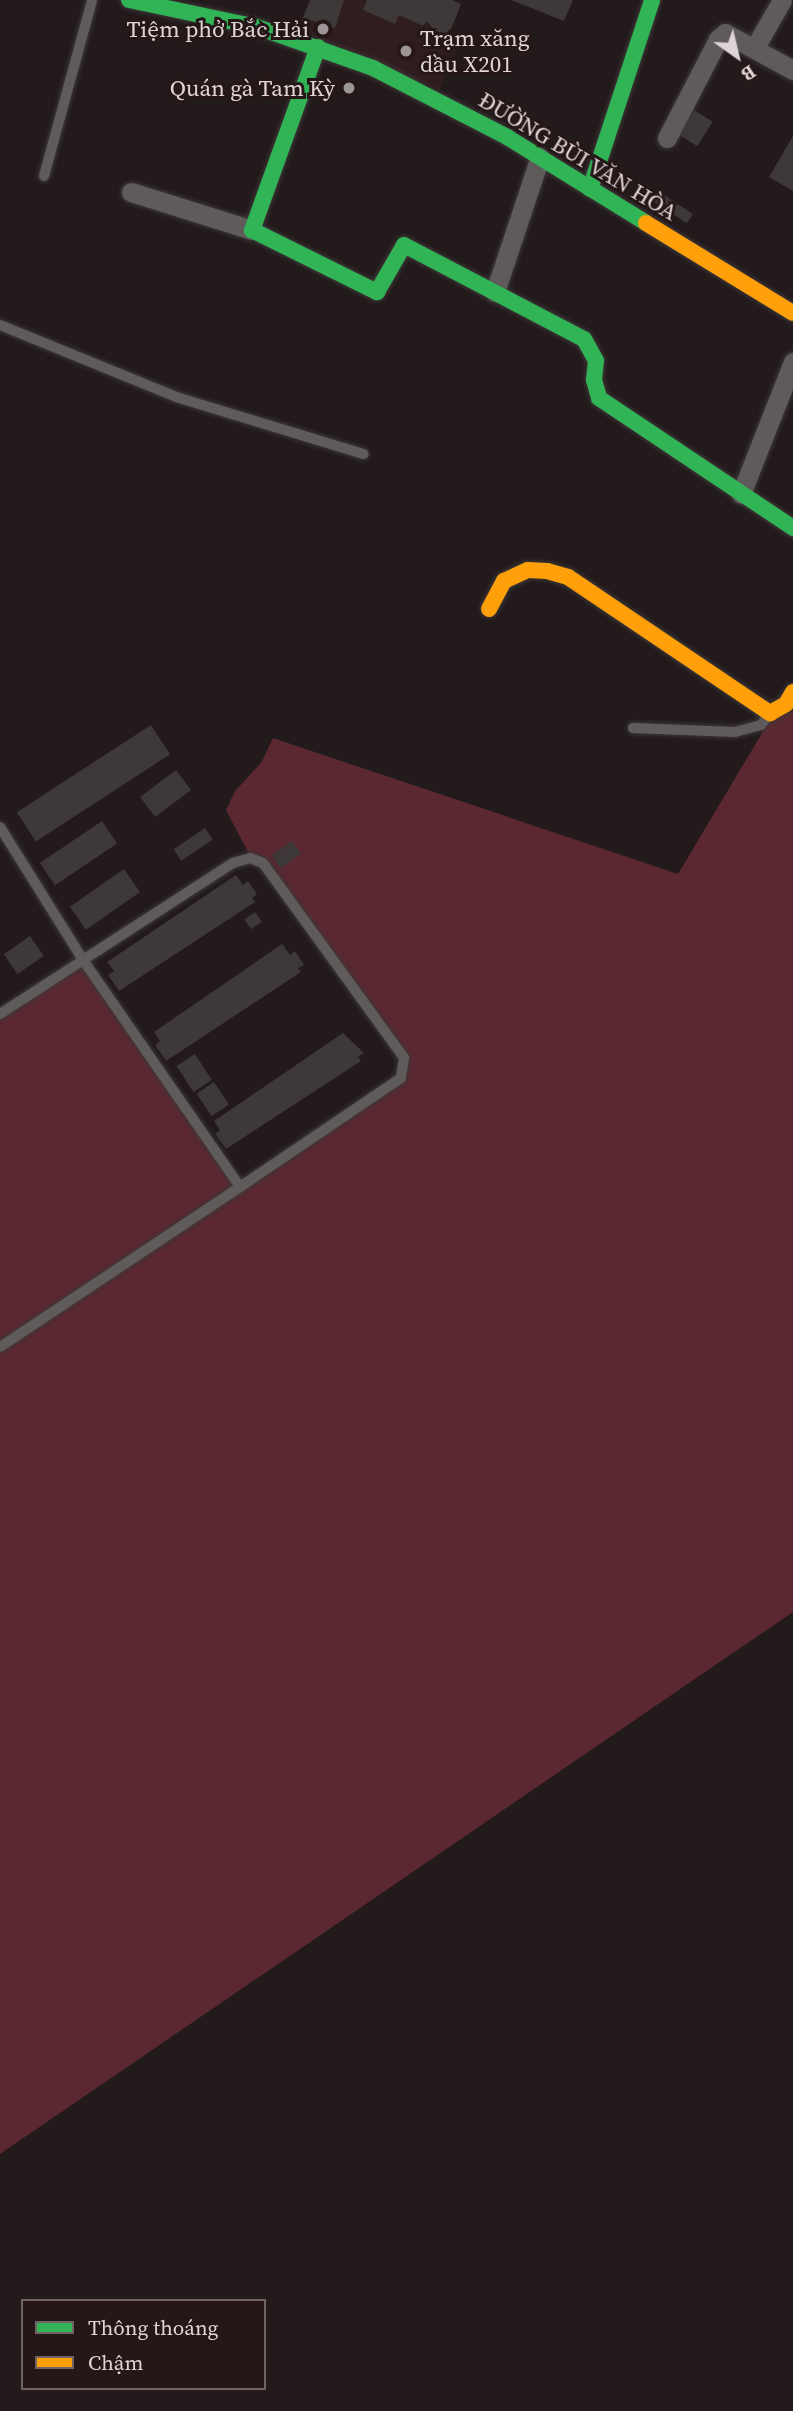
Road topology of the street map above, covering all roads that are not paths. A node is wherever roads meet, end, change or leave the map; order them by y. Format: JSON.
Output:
{"nodes":[{"id":1,"x":93,"y":0,"type":"edge"},
{"id":2,"x":129,"y":0,"type":"edge"},
{"id":3,"x":652,"y":0,"type":"edge"},
{"id":4,"x":782,"y":0,"type":"edge"},
{"id":5,"x":318,"y":47,"type":"junction"},
{"id":6,"x":755,"y":47,"type":"junction"},
{"id":7,"x":793,"y":70,"type":"edge"},
{"id":8,"x":667,"y":138,"type":"dead end"},
{"id":9,"x":540,"y":157,"type":"junction"},
{"id":10,"x":44,"y":176,"type":"dead end"},
{"id":11,"x":590,"y":189,"type":"junction"},
{"id":12,"x":131,"y":192,"type":"dead end"},
{"id":13,"x":252,"y":230,"type":"junction"},
{"id":14,"x":495,"y":292,"type":"junction"},
{"id":15,"x":793,"y":313,"type":"edge"},
{"id":16,"x":0,"y":325,"type":"edge"},
{"id":17,"x":793,"y":362,"type":"edge"},
{"id":18,"x":365,"y":454,"type":"dead end"},
{"id":19,"x":741,"y":494,"type":"junction"},
{"id":20,"x":793,"y":528,"type":"edge"},
{"id":21,"x":489,"y":609,"type":"dead end"},
{"id":22,"x":793,"y":692,"type":"edge"},
{"id":23,"x":770,"y":713,"type":"junction"},
{"id":24,"x":633,"y":728,"type":"dead end"},
{"id":25,"x":0,"y":827,"type":"edge"},
{"id":26,"x":83,"y":960,"type":"junction"},
{"id":27,"x":0,"y":1014,"type":"edge"},
{"id":28,"x":240,"y":1187,"type":"junction"},
{"id":29,"x":0,"y":1347,"type":"edge"}],
"edges":[{"from":1,"to":10,"type":"lane"},
{"from":2,"to":5,"type":"street","name":"ĐƯỜNG BÙI VĂN HÒA"},
{"from":3,"to":11,"type":"street"},
{"from":4,"to":6,"type":"street"},
{"from":5,"to":9,"type":"street","name":"ĐƯỜNG BÙI VĂN HÒA"},
{"from":5,"to":13,"type":"street"},
{"from":6,"to":7,"type":"street"},
{"from":6,"to":8,"type":"street"},
{"from":9,"to":11,"type":"street","name":"ĐƯỜNG BÙI VĂN HÒA"},
{"from":9,"to":14,"type":"street"},
{"from":11,"to":15,"type":"street","name":"ĐƯỜNG BÙI VĂN HÒA"},
{"from":12,"to":13,"type":"street"},
{"from":13,"to":14,"type":"street"},
{"from":14,"to":19,"type":"street"},
{"from":16,"to":18,"type":"lane"},
{"from":17,"to":19,"type":"street"},
{"from":19,"to":20,"type":"street"},
{"from":21,"to":23,"type":"street"},
{"from":22,"to":23,"type":"street"},
{"from":23,"to":24,"type":"lane"},
{"from":25,"to":26,"type":"lane"},
{"from":26,"to":27,"type":"lane"},
{"from":26,"to":28,"type":"lane"},
{"from":26,"to":28,"type":"lane"},
{"from":28,"to":29,"type":"lane"}]}
